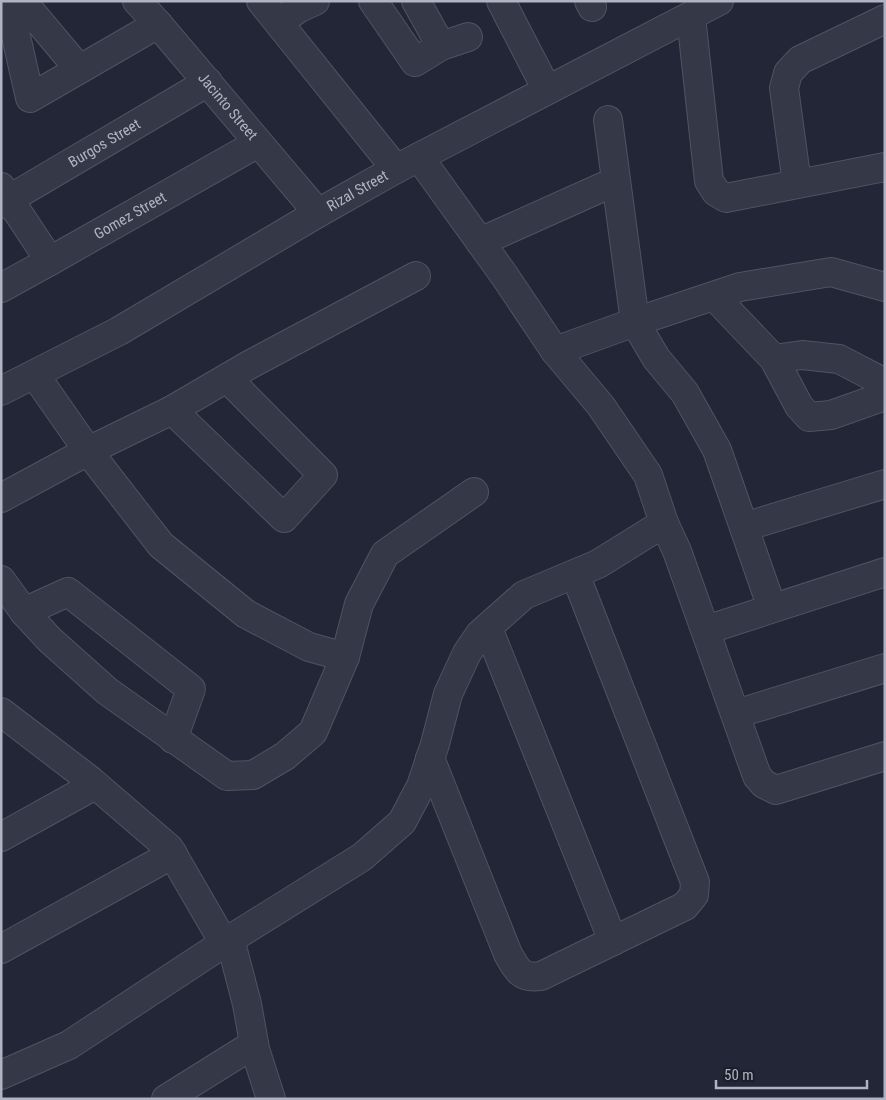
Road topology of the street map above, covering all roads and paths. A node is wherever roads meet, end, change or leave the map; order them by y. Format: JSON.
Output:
{"nodes":[{"id":1,"x":8,"y":1,"type":"edge"},
{"id":2,"x":22,"y":1,"type":"edge"},
{"id":3,"x":137,"y":1,"type":"edge"},
{"id":4,"x":261,"y":1,"type":"edge"},
{"id":5,"x":315,"y":1,"type":"edge"},
{"id":6,"x":373,"y":1,"type":"edge"},
{"id":7,"x":416,"y":1,"type":"edge"},
{"id":8,"x":501,"y":1,"type":"edge"},
{"id":9,"x":719,"y":1,"type":"edge"},
{"id":10,"x":691,"y":17,"type":"junction"},
{"id":11,"x":885,"y":19,"type":"edge"},
{"id":12,"x":158,"y":24,"type":"junction"},
{"id":13,"x":281,"y":25,"type":"junction"},
{"id":14,"x":468,"y":37,"type":"dead end"},
{"id":15,"x":442,"y":46,"type":"junction"},
{"id":16,"x":80,"y":69,"type":"junction"},
{"id":17,"x":208,"y":82,"type":"junction"},
{"id":18,"x":547,"y":90,"type":"junction"},
{"id":19,"x":608,"y":120,"type":"dead end"},
{"id":20,"x":258,"y":143,"type":"junction"},
{"id":21,"x":408,"y":163,"type":"junction"},
{"id":22,"x":885,"y":167,"type":"edge"},
{"id":23,"x":616,"y":181,"type":"junction"},
{"id":24,"x":797,"y":184,"type":"junction"},
{"id":25,"x":4,"y":197,"type":"edge"},
{"id":26,"x":318,"y":212,"type":"junction"},
{"id":27,"x":480,"y":242,"type":"junction"},
{"id":28,"x":50,"y":262,"type":"junction"},
{"id":29,"x":416,"y":276,"type":"dead end"},
{"id":30,"x":885,"y":287,"type":"edge"},
{"id":31,"x":1,"y":288,"type":"edge"},
{"id":32,"x":714,"y":296,"type":"junction"},
{"id":33,"x":635,"y":322,"type":"junction"},
{"id":34,"x":555,"y":351,"type":"junction"},
{"id":35,"x":774,"y":359,"type":"junction"},
{"id":36,"x":35,"y":375,"type":"junction"},
{"id":37,"x":227,"y":378,"type":"junction"},
{"id":38,"x":885,"y":383,"type":"edge"},
{"id":39,"x":1,"y":391,"type":"edge"},
{"id":40,"x":885,"y":396,"type":"edge"},
{"id":41,"x":172,"y":410,"type":"junction"},
{"id":42,"x":88,"y":451,"type":"junction"},
{"id":43,"x":885,"y":484,"type":"edge"},
{"id":44,"x":474,"y":492,"type":"dead end"},
{"id":45,"x":1,"y":498,"type":"edge"},
{"id":46,"x":664,"y":523,"type":"junction"},
{"id":47,"x":744,"y":527,"type":"junction"},
{"id":48,"x":575,"y":574,"type":"junction"},
{"id":49,"x":883,"y":579,"type":"edge"},
{"id":50,"x":1,"y":580,"type":"edge"},
{"id":51,"x":772,"y":608,"type":"junction"},
{"id":52,"x":24,"y":612,"type":"junction"},
{"id":53,"x":488,"y":628,"type":"junction"},
{"id":54,"x":706,"y":630,"type":"junction"},
{"id":55,"x":345,"y":657,"type":"junction"},
{"id":56,"x":885,"y":668,"type":"edge"},
{"id":57,"x":1,"y":712,"type":"edge"},
{"id":58,"x":736,"y":714,"type":"junction"},
{"id":59,"x":173,"y":739,"type":"junction"},
{"id":60,"x":885,"y":756,"type":"edge"},
{"id":61,"x":430,"y":758,"type":"junction"},
{"id":62,"x":95,"y":785,"type":"junction"},
{"id":63,"x":1,"y":837,"type":"edge"},
{"id":64,"x":173,"y":854,"type":"junction"},
{"id":65,"x":227,"y":941,"type":"junction"},
{"id":66,"x":613,"y":941,"type":"junction"},
{"id":67,"x":1,"y":949,"type":"edge"},
{"id":68,"x":254,"y":1044,"type":"junction"},
{"id":69,"x":1,"y":1076,"type":"edge"},
{"id":70,"x":166,"y":1099,"type":"edge"},
{"id":71,"x":271,"y":1099,"type":"edge"}],
"edges":[{"from":1,"to":16,"type":"street"},
{"from":2,"to":16,"type":"street"},
{"from":3,"to":12,"type":"street","name":"Jacinto Street"},
{"from":4,"to":13,"type":"street"},
{"from":5,"to":13,"type":"street"},
{"from":6,"to":15,"type":"street"},
{"from":7,"to":15,"type":"street"},
{"from":8,"to":18,"type":"street"},
{"from":9,"to":10,"type":"street","name":"Rizal Street"},
{"from":10,"to":18,"type":"street","name":"Rizal Street"},
{"from":10,"to":24,"type":"street"},
{"from":11,"to":24,"type":"street"},
{"from":12,"to":16,"type":"street"},
{"from":12,"to":17,"type":"street","name":"Jacinto Street"},
{"from":13,"to":21,"type":"street"},
{"from":14,"to":15,"type":"street"},
{"from":17,"to":20,"type":"street","name":"Jacinto Street"},
{"from":17,"to":25,"type":"street","name":"Burgos Street"},
{"from":18,"to":21,"type":"street","name":"Rizal Street"},
{"from":19,"to":23,"type":"street"},
{"from":20,"to":26,"type":"street","name":"Jacinto Street"},
{"from":20,"to":28,"type":"street","name":"Gomez Street"},
{"from":21,"to":26,"type":"street","name":"Rizal Street"},
{"from":21,"to":27,"type":"street"},
{"from":22,"to":24,"type":"street"},
{"from":23,"to":27,"type":"street"},
{"from":23,"to":33,"type":"street"},
{"from":25,"to":28,"type":"street"},
{"from":26,"to":36,"type":"street","name":"Rizal Street"},
{"from":27,"to":34,"type":"street"},
{"from":28,"to":31,"type":"street","name":"Gomez Street"},
{"from":29,"to":37,"type":"street"},
{"from":30,"to":32,"type":"street"},
{"from":32,"to":33,"type":"street"},
{"from":32,"to":35,"type":"street"},
{"from":33,"to":34,"type":"street"},
{"from":33,"to":47,"type":"street"},
{"from":34,"to":46,"type":"street"},
{"from":35,"to":38,"type":"street"},
{"from":35,"to":40,"type":"street"},
{"from":36,"to":39,"type":"street","name":"Rizal Street"},
{"from":36,"to":42,"type":"street"},
{"from":37,"to":41,"type":"street"},
{"from":37,"to":41,"type":"street"},
{"from":41,"to":42,"type":"street"},
{"from":42,"to":45,"type":"street"},
{"from":42,"to":55,"type":"street"},
{"from":43,"to":47,"type":"street"},
{"from":44,"to":55,"type":"street"},
{"from":46,"to":48,"type":"street"},
{"from":46,"to":54,"type":"street"},
{"from":47,"to":51,"type":"street"},
{"from":48,"to":53,"type":"street"},
{"from":48,"to":66,"type":"street"},
{"from":49,"to":51,"type":"street"},
{"from":50,"to":52,"type":"street"},
{"from":51,"to":54,"type":"street"},
{"from":52,"to":59,"type":"street"},
{"from":52,"to":59,"type":"street"},
{"from":53,"to":61,"type":"street"},
{"from":53,"to":66,"type":"street"},
{"from":54,"to":58,"type":"street"},
{"from":55,"to":59,"type":"street"},
{"from":56,"to":58,"type":"street"},
{"from":57,"to":62,"type":"street"},
{"from":58,"to":60,"type":"street"},
{"from":61,"to":65,"type":"street"},
{"from":61,"to":66,"type":"street"},
{"from":62,"to":63,"type":"street"},
{"from":62,"to":64,"type":"street"},
{"from":64,"to":65,"type":"street"},
{"from":64,"to":67,"type":"street"},
{"from":65,"to":68,"type":"street"},
{"from":65,"to":69,"type":"street"},
{"from":68,"to":70,"type":"street"},
{"from":68,"to":71,"type":"street"}]}
